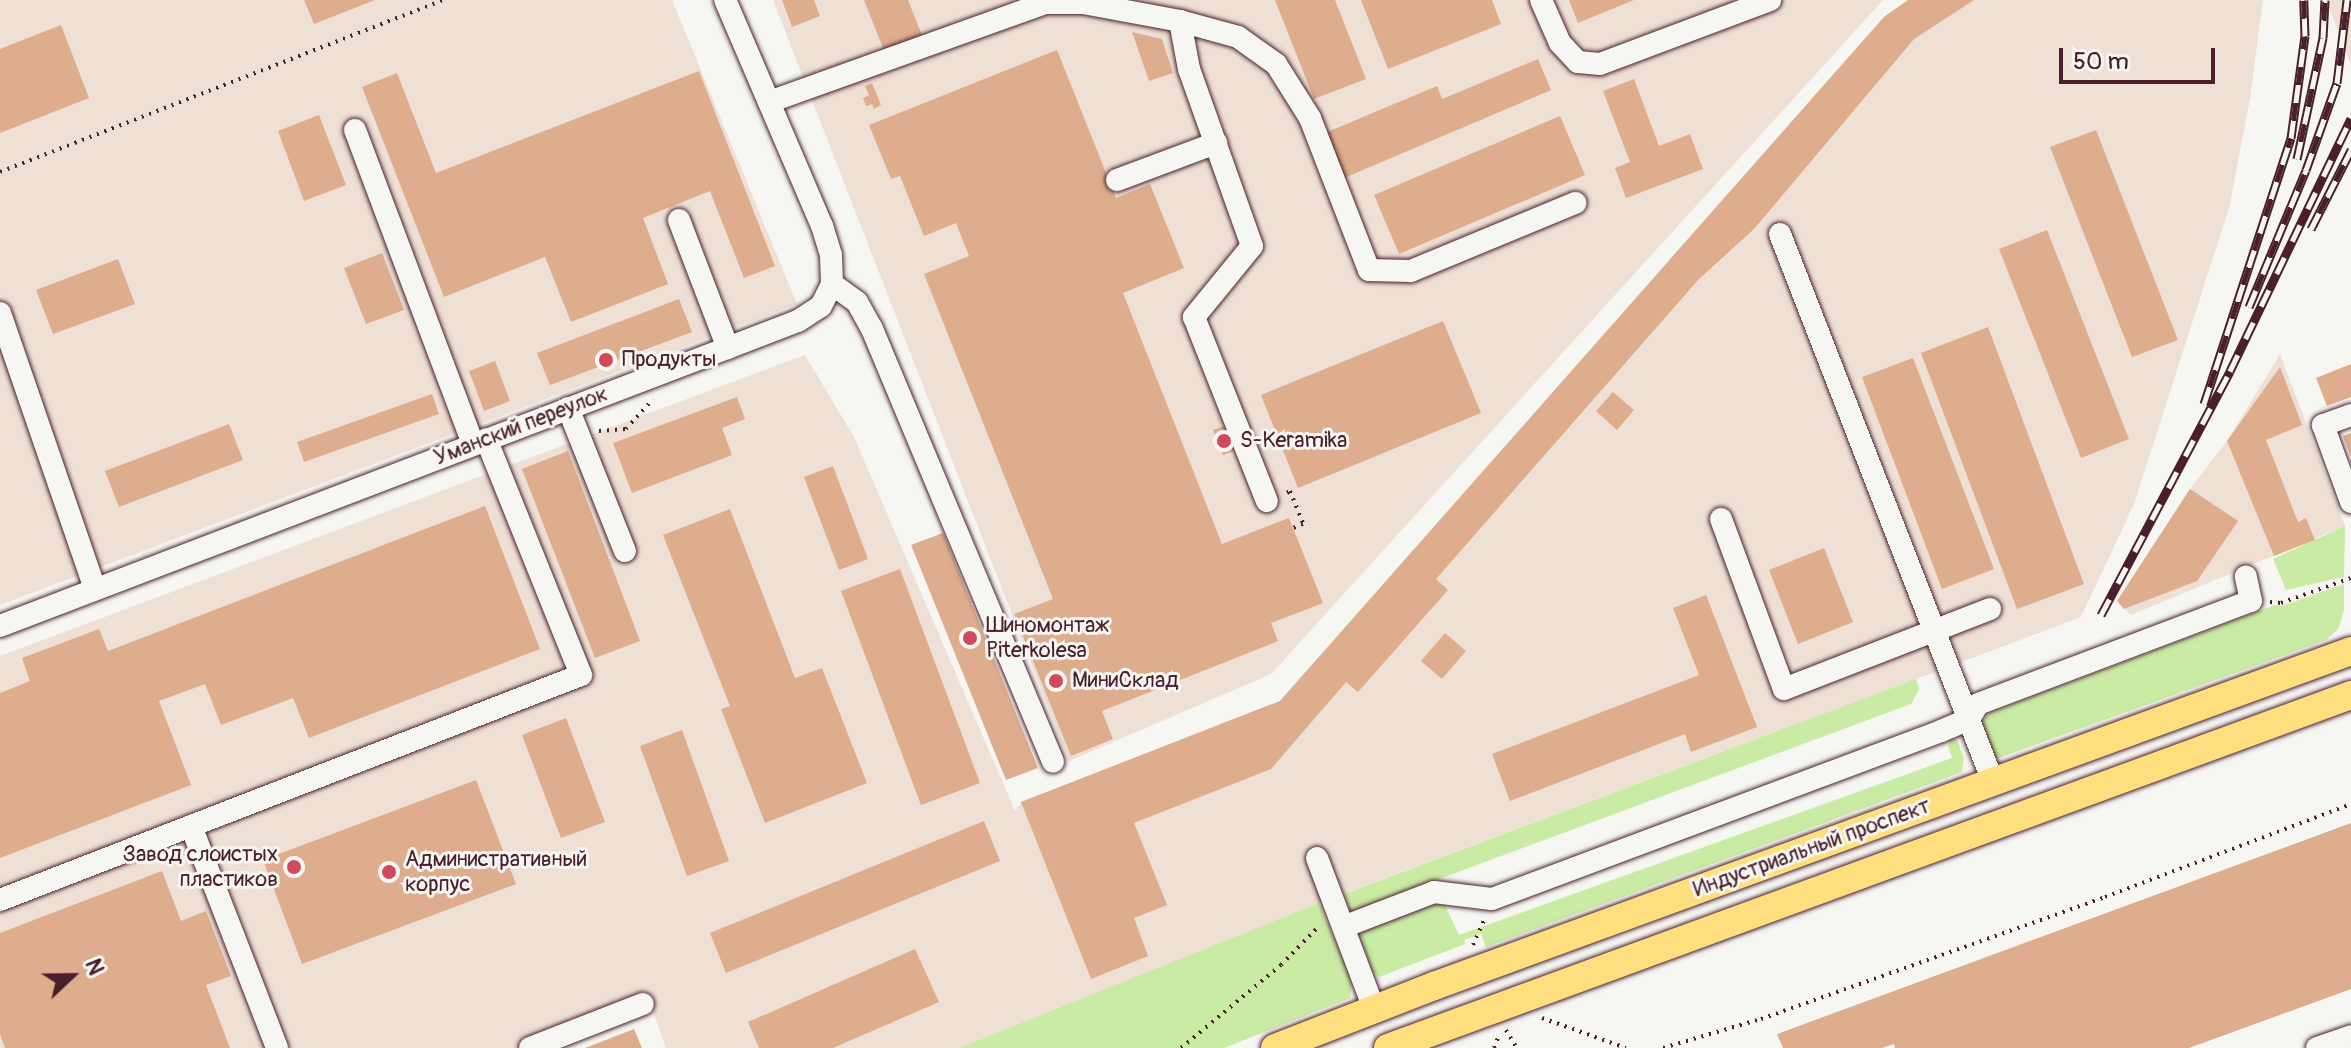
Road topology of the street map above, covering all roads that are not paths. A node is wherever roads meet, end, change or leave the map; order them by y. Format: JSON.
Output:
{"nodes":[{"id":1,"x":725,"y":0,"type":"edge"},
{"id":2,"x":1541,"y":0,"type":"edge"},
{"id":3,"x":1770,"y":0,"type":"edge"},
{"id":4,"x":1083,"y":2,"type":"edge"},
{"id":5,"x":1180,"y":21,"type":"junction"},
{"id":6,"x":769,"y":102,"type":"junction"},
{"id":7,"x":355,"y":130,"type":"dead end"},
{"id":8,"x":1216,"y":143,"type":"junction"},
{"id":9,"x":1117,"y":180,"type":"dead end"},
{"id":10,"x":1575,"y":203,"type":"dead end"},
{"id":11,"x":679,"y":220,"type":"dead end"},
{"id":12,"x":1780,"y":234,"type":"dead end"},
{"id":13,"x":832,"y":284,"type":"junction"},
{"id":14,"x":0,"y":313,"type":"edge"},
{"id":15,"x":728,"y":348,"type":"junction"},
{"id":16,"x":568,"y":408,"type":"junction"},
{"id":17,"x":2351,"y":415,"type":"edge"},
{"id":18,"x":480,"y":442,"type":"junction"},
{"id":19,"x":1267,"y":501,"type":"road end"},
{"id":20,"x":2351,"y":502,"type":"edge"},
{"id":21,"x":1721,"y":519,"type":"dead end"},
{"id":22,"x":625,"y":551,"type":"dead end"},
{"id":23,"x":2246,"y":577,"type":"dead end"},
{"id":24,"x":95,"y":589,"type":"junction"},
{"id":25,"x":1990,"y":609,"type":"dead end"},
{"id":26,"x":0,"y":626,"type":"edge"},
{"id":27,"x":1934,"y":631,"type":"junction"},
{"id":28,"x":2351,"y":635,"type":"edge"},
{"id":29,"x":2351,"y":651,"type":"edge"},
{"id":30,"x":2351,"y":695,"type":"edge"},
{"id":31,"x":1969,"y":719,"type":"junction"},
{"id":32,"x":1053,"y":762,"type":"dead end"},
{"id":33,"x":1993,"y":782,"type":"junction"},
{"id":34,"x":191,"y":826,"type":"junction"},
{"id":35,"x":1317,"y":858,"type":"dead end"},
{"id":36,"x":0,"y":900,"type":"edge"},
{"id":37,"x":1341,"y":922,"type":"junction"},
{"id":38,"x":643,"y":1004,"type":"dead end"},
{"id":39,"x":1374,"y":1009,"type":"junction"},
{"id":40,"x":2351,"y":1036,"type":"edge"},
{"id":41,"x":1421,"y":1042,"type":"edge"},
{"id":42,"x":277,"y":1048,"type":"edge"},
{"id":43,"x":530,"y":1048,"type":"edge"},
{"id":44,"x":1275,"y":1048,"type":"edge"},
{"id":45,"x":1388,"y":1048,"type":"edge"},
{"id":46,"x":2317,"y":1048,"type":"edge"}],
"edges":[{"from":1,"to":6,"type":"street"},
{"from":2,"to":3,"type":"street"},
{"from":4,"to":5,"type":"street"},
{"from":4,"to":6,"type":"street"},
{"from":5,"to":8,"type":"street"},
{"from":5,"to":10,"type":"street"},
{"from":6,"to":13,"type":"street"},
{"from":7,"to":18,"type":"street"},
{"from":8,"to":9,"type":"street"},
{"from":8,"to":19,"type":"street"},
{"from":11,"to":15,"type":"street"},
{"from":12,"to":27,"type":"street"},
{"from":13,"to":15,"type":"street","name":"Уманский переулок"},
{"from":13,"to":32,"type":"street"},
{"from":14,"to":24,"type":"street"},
{"from":15,"to":16,"type":"street","name":"Уманский переулок"},
{"from":16,"to":18,"type":"street","name":"Уманский переулок"},
{"from":16,"to":22,"type":"street"},
{"from":17,"to":20,"type":"street"},
{"from":18,"to":24,"type":"street","name":"Уманский переулок"},
{"from":18,"to":34,"type":"street"},
{"from":21,"to":27,"type":"street"},
{"from":23,"to":31,"type":"street"},
{"from":24,"to":26,"type":"street","name":"Уманский переулок"},
{"from":25,"to":27,"type":"street"},
{"from":27,"to":31,"type":"street"},
{"from":28,"to":29,"type":"street"},
{"from":29,"to":33,"type":"main road","name":"Индустриальный проспект"},
{"from":30,"to":41,"type":"main road","name":"Индустриальный проспект"},
{"from":31,"to":33,"type":"street"},
{"from":31,"to":37,"type":"street"},
{"from":33,"to":39,"type":"main road","name":"Индустриальный проспект"},
{"from":34,"to":36,"type":"street"},
{"from":34,"to":42,"type":"street"},
{"from":35,"to":37,"type":"street"},
{"from":37,"to":39,"type":"street"},
{"from":38,"to":43,"type":"street"},
{"from":39,"to":44,"type":"main road","name":"Индустриальный проспект"},
{"from":40,"to":46,"type":"street"},
{"from":41,"to":45,"type":"main road","name":"Индустриальный проспект"}]}
